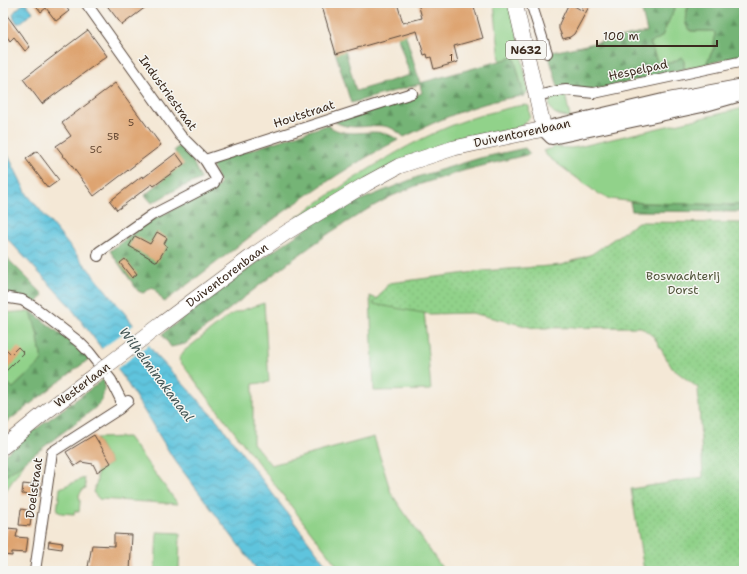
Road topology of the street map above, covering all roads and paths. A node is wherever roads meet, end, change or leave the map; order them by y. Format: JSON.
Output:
{"nodes":[{"id":1,"x":86,"y":3,"type":"edge"},
{"id":2,"x":515,"y":3,"type":"edge"},
{"id":3,"x":532,"y":3,"type":"edge"},
{"id":4,"x":547,"y":53,"type":"dead end"},
{"id":5,"x":744,"y":61,"type":"edge"},
{"id":6,"x":744,"y":86,"type":"edge"},
{"id":7,"x":412,"y":93,"type":"dead end"},
{"id":8,"x":744,"y":93,"type":"edge"},
{"id":9,"x":540,"y":96,"type":"junction"},
{"id":10,"x":550,"y":131,"type":"junction"},
{"id":11,"x":205,"y":160,"type":"junction"},
{"id":12,"x":98,"y":256,"type":"dead end"},
{"id":13,"x":3,"y":297,"type":"edge"},
{"id":14,"x":163,"y":323,"type":"joint"},
{"id":15,"x":3,"y":447,"type":"edge"},
{"id":16,"x":35,"y":571,"type":"edge"}],
"edges":[{"from":1,"to":11,"type":"street","name":"Industriestraat"},
{"from":2,"to":9,"type":"main road","number":"N632"},
{"from":3,"to":4,"type":"street"},
{"from":5,"to":9,"type":"street","name":"Hespelpad"},
{"from":6,"to":10,"type":"main road","name":"Duiventorenbaan"},
{"from":7,"to":11,"type":"street","name":"Houtstraat"},
{"from":8,"to":10,"type":"main road","name":"Duiventorenbaan"},
{"from":9,"to":10,"type":"main road","number":"N632"},
{"from":10,"to":14,"type":"main road","name":"Duiventorenbaan"},
{"from":11,"to":12,"type":"street","name":"Industriestraat"},
{"from":13,"to":16,"type":"street","name":"Doelstraat"},
{"from":14,"to":15,"type":"main road","name":"Westerlaan","bridge":true}]}
